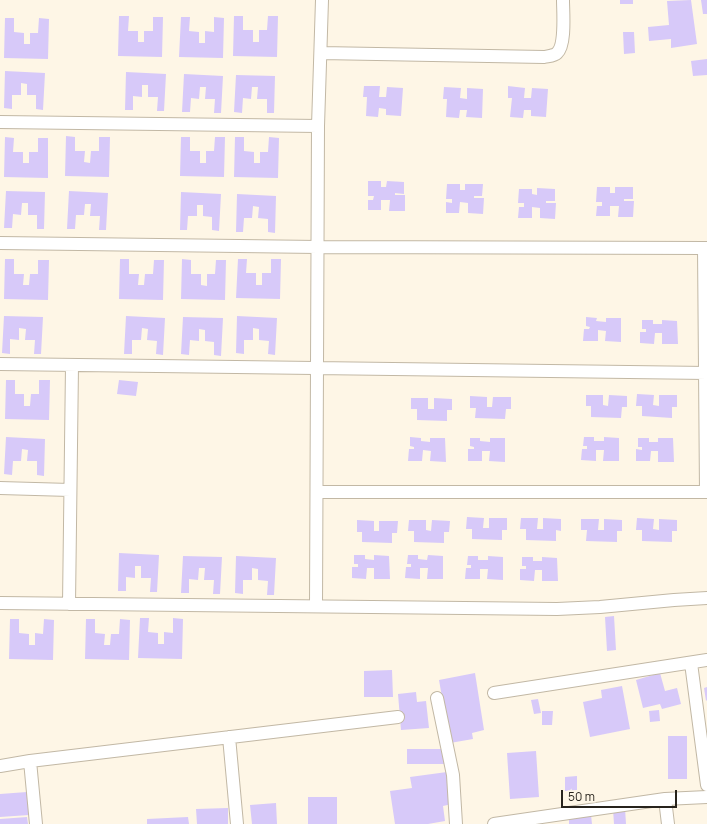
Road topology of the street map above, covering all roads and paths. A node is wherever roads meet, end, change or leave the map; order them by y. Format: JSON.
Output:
{"nodes":[{"id":1,"x":322,"y":0,"type":"edge"},
{"id":2,"x":563,"y":0,"type":"edge"},
{"id":3,"x":321,"y":54,"type":"junction"},
{"id":4,"x":0,"y":122,"type":"edge"},
{"id":5,"x":318,"y":126,"type":"junction"},
{"id":6,"x":0,"y":243,"type":"edge"},
{"id":7,"x":318,"y":247,"type":"junction"},
{"id":8,"x":705,"y":248,"type":"edge"},
{"id":9,"x":0,"y":364,"type":"edge"},
{"id":10,"x":72,"y":366,"type":"junction"},
{"id":11,"x":317,"y":367,"type":"junction"},
{"id":12,"x":706,"y":372,"type":"edge"},
{"id":13,"x":0,"y":488,"type":"edge"},
{"id":14,"x":70,"y":490,"type":"junction"},
{"id":15,"x":317,"y":492,"type":"junction"},
{"id":16,"x":706,"y":492,"type":"edge"},
{"id":17,"x":707,"y":598,"type":"edge"},
{"id":18,"x":0,"y":603,"type":"edge"},
{"id":19,"x":69,"y":604,"type":"junction"},
{"id":20,"x":316,"y":606,"type":"junction"},
{"id":21,"x":707,"y":660,"type":"edge"},
{"id":22,"x":691,"y":663,"type":"junction"},
{"id":23,"x":494,"y":693,"type":"dead end"},
{"id":24,"x":437,"y":698,"type":"dead end"},
{"id":25,"x":398,"y":716,"type":"dead end"},
{"id":26,"x":229,"y":737,"type":"junction"},
{"id":27,"x":30,"y":761,"type":"junction"},
{"id":28,"x":0,"y":766,"type":"edge"},
{"id":29,"x":707,"y":786,"type":"edge"},
{"id":30,"x":707,"y":797,"type":"edge"},
{"id":31,"x":665,"y":799,"type":"junction"},
{"id":32,"x":564,"y":818,"type":"edge"},
{"id":33,"x":36,"y":824,"type":"edge"},
{"id":34,"x":237,"y":824,"type":"edge"},
{"id":35,"x":456,"y":824,"type":"edge"},
{"id":36,"x":494,"y":824,"type":"edge"},
{"id":37,"x":668,"y":824,"type":"edge"}],
"edges":[{"from":1,"to":3,"type":"street"},
{"from":2,"to":3,"type":"street"},
{"from":3,"to":5,"type":"street"},
{"from":4,"to":5,"type":"street"},
{"from":5,"to":7,"type":"street"},
{"from":6,"to":7,"type":"street"},
{"from":7,"to":8,"type":"street"},
{"from":7,"to":11,"type":"street"},
{"from":8,"to":12,"type":"street"},
{"from":9,"to":10,"type":"street"},
{"from":10,"to":11,"type":"street"},
{"from":10,"to":14,"type":"street"},
{"from":11,"to":12,"type":"street"},
{"from":11,"to":15,"type":"street"},
{"from":12,"to":16,"type":"street"},
{"from":13,"to":14,"type":"street"},
{"from":14,"to":19,"type":"street"},
{"from":15,"to":16,"type":"street"},
{"from":15,"to":20,"type":"street"},
{"from":17,"to":20,"type":"street"},
{"from":18,"to":19,"type":"street"},
{"from":19,"to":20,"type":"street"},
{"from":21,"to":22,"type":"street"},
{"from":22,"to":23,"type":"street"},
{"from":22,"to":29,"type":"street"},
{"from":24,"to":35,"type":"street"},
{"from":25,"to":26,"type":"street"},
{"from":26,"to":27,"type":"street"},
{"from":26,"to":34,"type":"street"},
{"from":27,"to":28,"type":"street"},
{"from":27,"to":33,"type":"street"},
{"from":30,"to":31,"type":"street"},
{"from":31,"to":32,"type":"street"},
{"from":31,"to":37,"type":"street"},
{"from":32,"to":36,"type":"street"}]}
